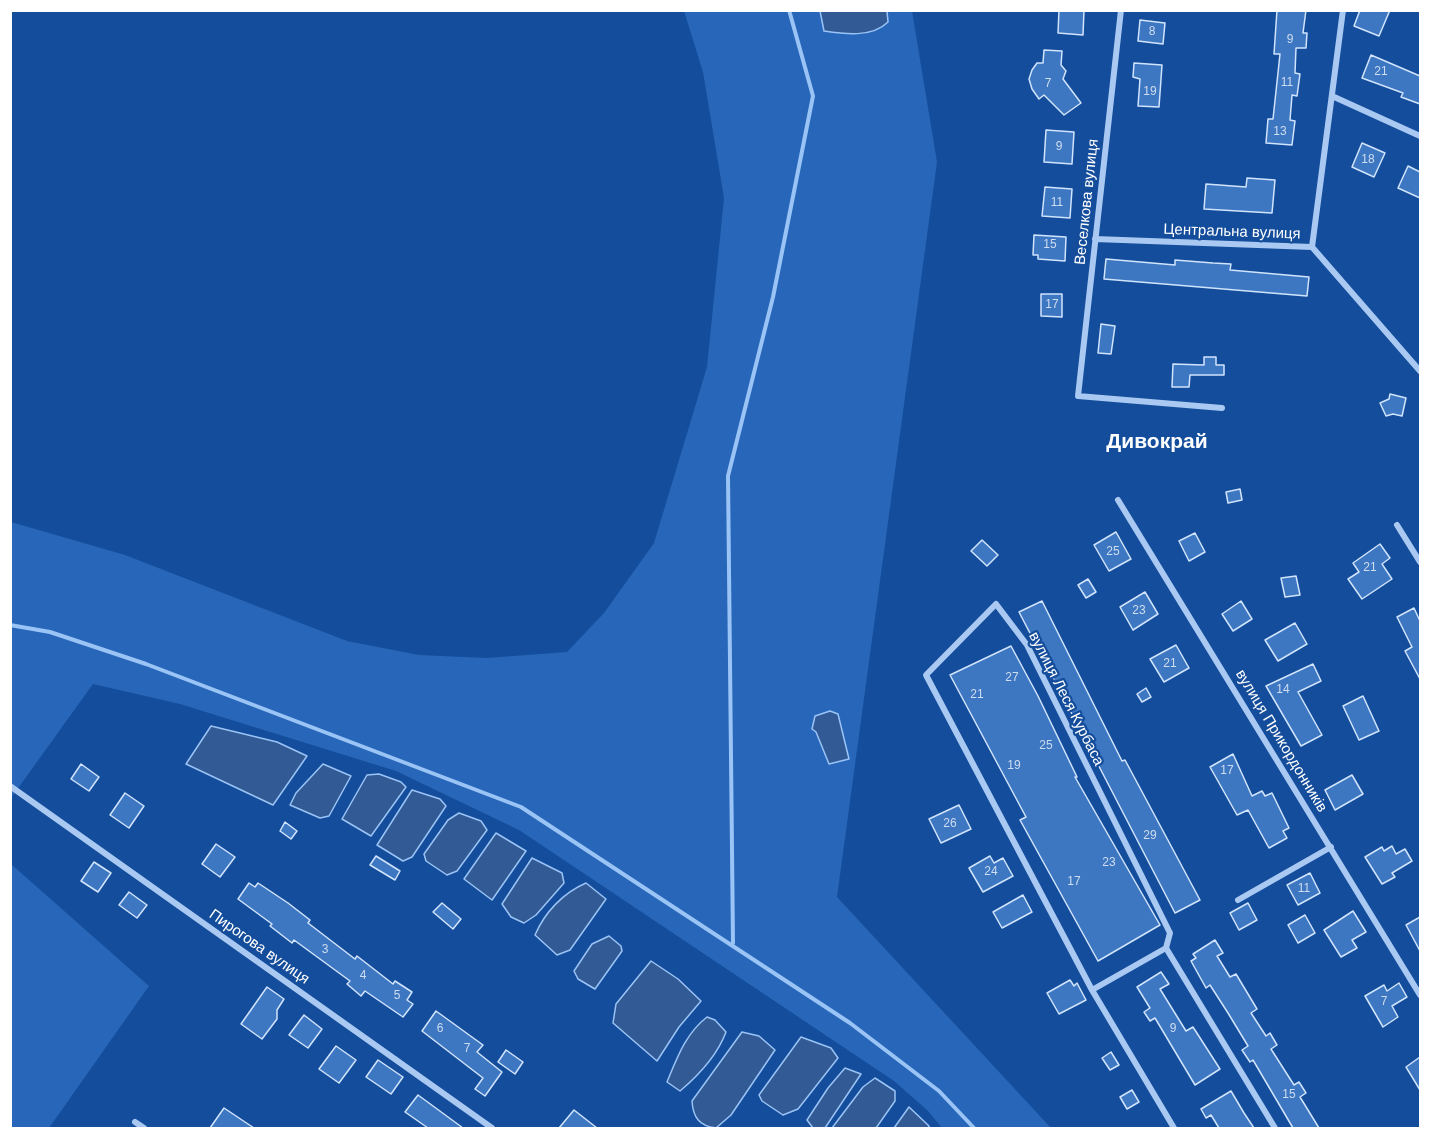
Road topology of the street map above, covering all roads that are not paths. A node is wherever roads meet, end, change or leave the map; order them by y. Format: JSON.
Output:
{"nodes":[{"id":1,"x":1121,"y":10,"type":"edge"},
{"id":2,"x":1342,"y":10,"type":"edge"},
{"id":3,"x":1332,"y":96,"type":"junction"},
{"id":4,"x":1420,"y":136,"type":"edge"},
{"id":5,"x":1095,"y":238,"type":"junction"},
{"id":6,"x":1312,"y":248,"type":"junction"},
{"id":7,"x":1420,"y":371,"type":"edge"},
{"id":8,"x":1222,"y":408,"type":"dead end"},
{"id":9,"x":1118,"y":500,"type":"dead end"},
{"id":10,"x":1397,"y":525,"type":"dead end"},
{"id":11,"x":1420,"y":562,"type":"edge"},
{"id":12,"x":10,"y":786,"type":"edge"},
{"id":13,"x":1331,"y":847,"type":"junction"},
{"id":14,"x":1238,"y":900,"type":"dead end"},
{"id":15,"x":1166,"y":948,"type":"junction"},
{"id":16,"x":1092,"y":990,"type":"junction"},
{"id":17,"x":1420,"y":996,"type":"edge"},
{"id":18,"x":135,"y":1122,"type":"dead end"},
{"id":19,"x":144,"y":1128,"type":"edge"},
{"id":20,"x":492,"y":1128,"type":"edge"},
{"id":21,"x":1174,"y":1128,"type":"edge"},
{"id":22,"x":1275,"y":1128,"type":"edge"}],
"edges":[{"from":1,"to":5,"type":"street","name":"Веселкова вулиця"},
{"from":2,"to":3,"type":"street"},
{"from":3,"to":4,"type":"street"},
{"from":3,"to":6,"type":"street"},
{"from":5,"to":6,"type":"street","name":"Центральна вулиця"},
{"from":5,"to":8,"type":"street","name":"Веселкова вулиця"},
{"from":6,"to":7,"type":"street","name":"Центральна вулиця"},
{"from":9,"to":13,"type":"street","name":"вулиця Прикордонників"},
{"from":10,"to":11,"type":"street"},
{"from":12,"to":20,"type":"street","name":"Пирогова вулиця"},
{"from":13,"to":14,"type":"street"},
{"from":13,"to":17,"type":"street","name":"вулиця Прикордонників"},
{"from":15,"to":16,"type":"street"},
{"from":15,"to":16,"type":"street","name":"вулиця Леся Курбаса"},
{"from":15,"to":22,"type":"street","name":"вулиця Леся Курбаса"},
{"from":16,"to":21,"type":"street","name":"вулиця Леся Курбаса"},
{"from":18,"to":19,"type":"street"}]}
